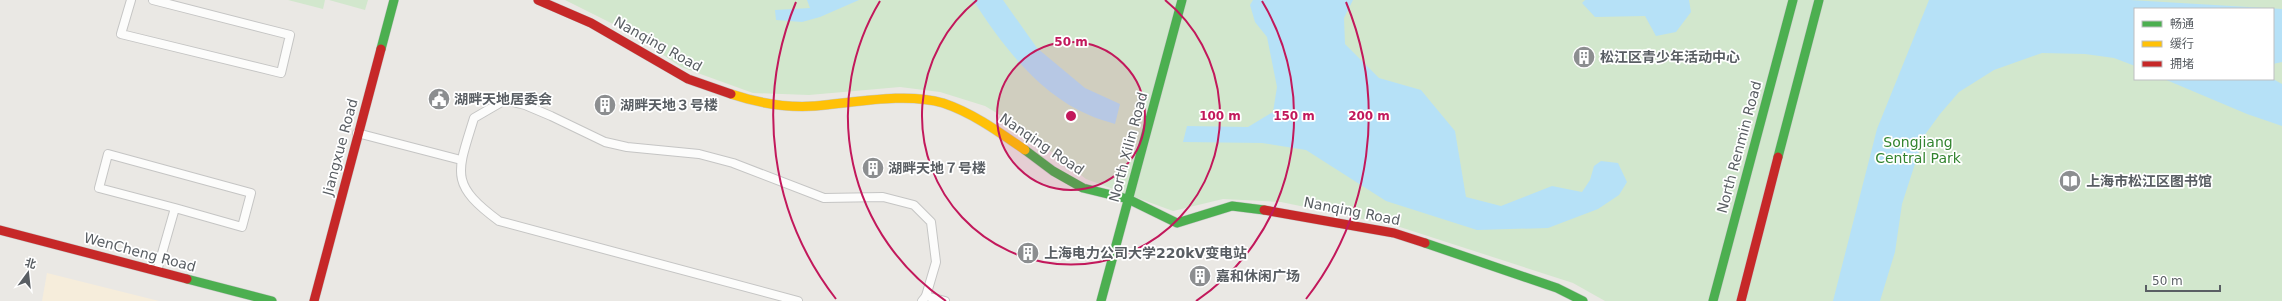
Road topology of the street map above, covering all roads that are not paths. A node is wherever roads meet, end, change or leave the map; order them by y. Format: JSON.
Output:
{"nodes":[{"id":1,"x":131,"y":0,"type":"edge"},
{"id":2,"x":153,"y":0,"type":"edge"},
{"id":3,"x":394,"y":0,"type":"edge"},
{"id":4,"x":538,"y":0,"type":"edge"},
{"id":5,"x":1182,"y":0,"type":"edge"},
{"id":6,"x":1793,"y":0,"type":"edge"},
{"id":7,"x":1819,"y":0,"type":"edge"},
{"id":8,"x":358,"y":134,"type":"junction"},
{"id":9,"x":461,"y":160,"type":"junction"},
{"id":10,"x":1128,"y":199,"type":"junction"},
{"id":11,"x":175,"y":208,"type":"junction"},
{"id":12,"x":0,"y":230,"type":"edge"},
{"id":13,"x":157,"y":271,"type":"junction"},
{"id":14,"x":924,"y":298,"type":"edge"},
{"id":15,"x":272,"y":301,"type":"edge"},
{"id":16,"x":314,"y":301,"type":"edge"},
{"id":17,"x":798,"y":301,"type":"edge"},
{"id":18,"x":945,"y":301,"type":"edge"},
{"id":19,"x":1101,"y":301,"type":"edge"},
{"id":20,"x":1583,"y":301,"type":"edge"},
{"id":21,"x":1713,"y":301,"type":"edge"},
{"id":22,"x":1741,"y":301,"type":"edge"}],
"edges":[{"from":1,"to":2,"type":"street"},
{"from":3,"to":8,"type":"street","name":"Jiangxue Road"},
{"from":4,"to":10,"type":"street","name":"Nanqing Road"},
{"from":5,"to":10,"type":"street","name":"North Xilin Road"},
{"from":6,"to":21,"type":"street","name":"North Renmin Road"},
{"from":7,"to":22,"type":"street"},
{"from":8,"to":9,"type":"street"},
{"from":8,"to":16,"type":"street","name":"Jiangxue Road"},
{"from":9,"to":14,"type":"street"},
{"from":9,"to":17,"type":"street"},
{"from":10,"to":19,"type":"street","name":"North Xilin Road"},
{"from":10,"to":20,"type":"street","name":"Nanqing Road"},
{"from":11,"to":11,"type":"street"},
{"from":11,"to":13,"type":"street"},
{"from":12,"to":13,"type":"street","name":"WenCheng Road"},
{"from":13,"to":15,"type":"street","name":"WenCheng Road"},
{"from":14,"to":18,"type":"street"}]}
